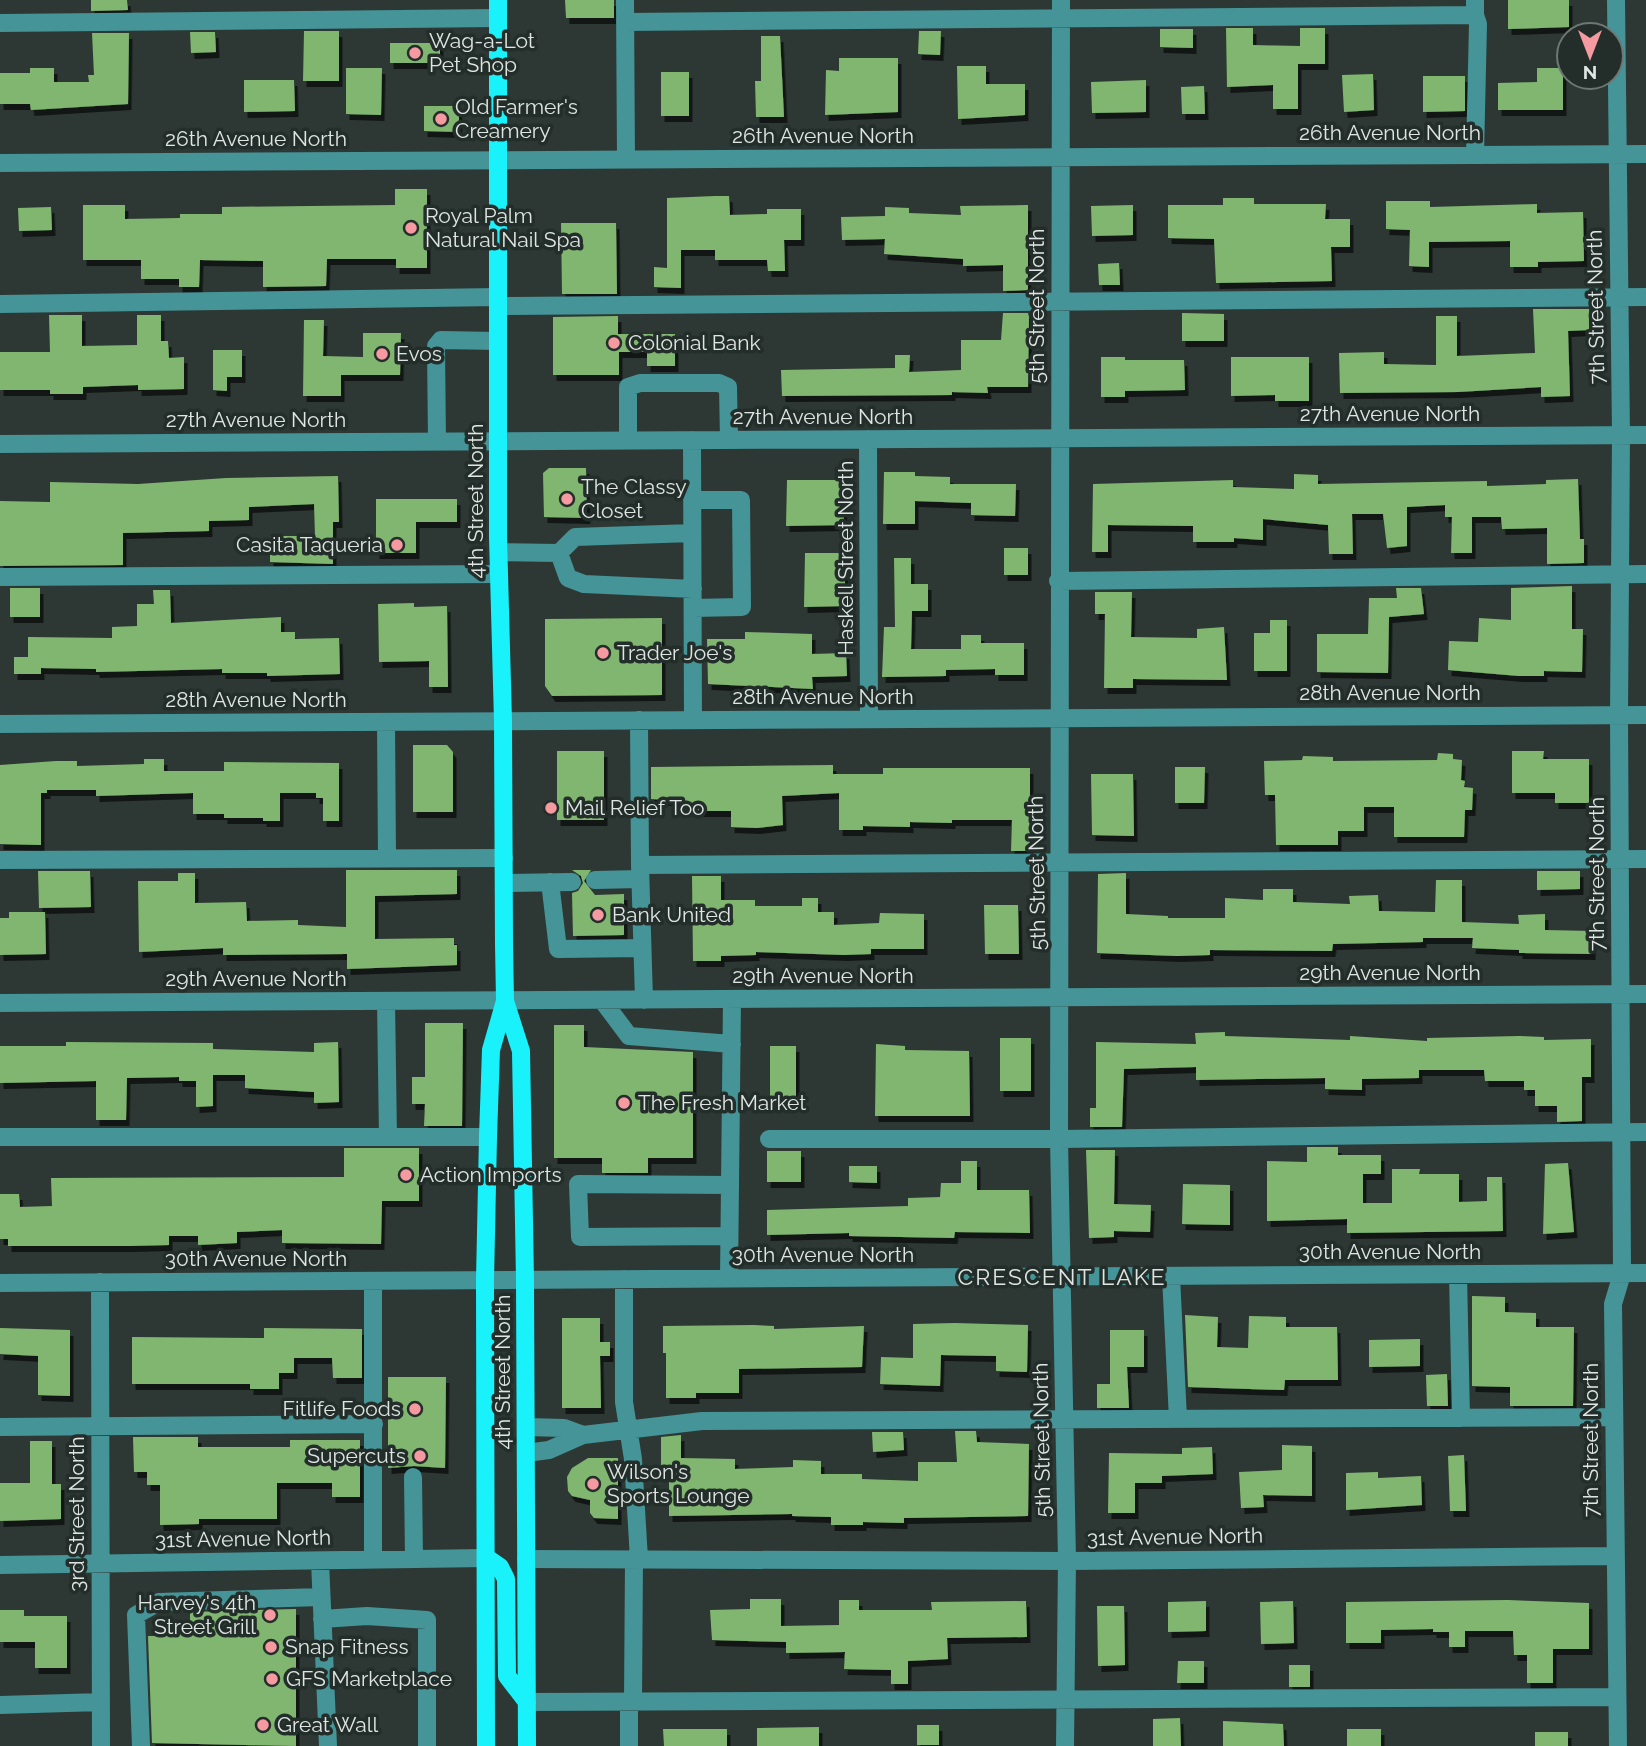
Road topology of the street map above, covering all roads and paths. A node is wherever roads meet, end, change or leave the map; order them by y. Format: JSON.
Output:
{"nodes":[{"id":1,"x":625,"y":0,"type":"edge"},
{"id":2,"x":1616,"y":0,"type":"edge"},
{"id":3,"x":1475,"y":7,"type":"edge"},
{"id":4,"x":1061,"y":8,"type":"edge"},
{"id":5,"x":498,"y":9,"type":"edge"},
{"id":6,"x":625,"y":22,"type":"junction"},
{"id":7,"x":0,"y":23,"type":"edge"},
{"id":8,"x":1617,"y":154,"type":"junction"},
{"id":9,"x":1646,"y":154,"type":"edge"},
{"id":10,"x":1475,"y":155,"type":"junction"},
{"id":11,"x":1061,"y":157,"type":"junction"},
{"id":12,"x":498,"y":160,"type":"junction"},
{"id":13,"x":626,"y":160,"type":"junction"},
{"id":14,"x":0,"y":163,"type":"edge"},
{"id":15,"x":1618,"y":297,"type":"junction"},
{"id":16,"x":1646,"y":297,"type":"edge"},
{"id":17,"x":1060,"y":299,"type":"junction"},
{"id":18,"x":498,"y":301,"type":"junction"},
{"id":19,"x":0,"y":304,"type":"edge"},
{"id":20,"x":498,"y":341,"type":"junction"},
{"id":21,"x":1621,"y":435,"type":"junction"},
{"id":22,"x":1646,"y":435,"type":"edge"},
{"id":23,"x":1059,"y":438,"type":"junction"},
{"id":24,"x":868,"y":439,"type":"junction"},
{"id":25,"x":692,"y":440,"type":"junction"},
{"id":26,"x":729,"y":440,"type":"junction"},
{"id":27,"x":498,"y":441,"type":"junction"},
{"id":28,"x":628,"y":441,"type":"junction"},
{"id":29,"x":437,"y":442,"type":"junction"},
{"id":30,"x":0,"y":444,"type":"edge"},
{"id":31,"x":692,"y":500,"type":"junction"},
{"id":32,"x":692,"y":533,"type":"junction"},
{"id":33,"x":499,"y":552,"type":"junction"},
{"id":34,"x":559,"y":553,"type":"junction"},
{"id":35,"x":1620,"y":574,"type":"junction"},
{"id":36,"x":1646,"y":574,"type":"edge"},
{"id":37,"x":499,"y":575,"type":"junction"},
{"id":38,"x":0,"y":578,"type":"edge"},
{"id":39,"x":1058,"y":581,"type":"junction"},
{"id":40,"x":693,"y":589,"type":"junction"},
{"id":41,"x":693,"y":608,"type":"junction"},
{"id":42,"x":1619,"y":715,"type":"junction"},
{"id":43,"x":1646,"y":715,"type":"edge"},
{"id":44,"x":1058,"y":718,"type":"junction"},
{"id":45,"x":869,"y":719,"type":"junction"},
{"id":46,"x":639,"y":720,"type":"junction"},
{"id":47,"x":694,"y":720,"type":"junction"},
{"id":48,"x":503,"y":721,"type":"junction"},
{"id":49,"x":386,"y":722,"type":"junction"},
{"id":50,"x":0,"y":724,"type":"edge"},
{"id":51,"x":387,"y":858,"type":"junction"},
{"id":52,"x":504,"y":858,"type":"junction"},
{"id":53,"x":1620,"y":859,"type":"junction"},
{"id":54,"x":1646,"y":859,"type":"edge"},
{"id":55,"x":0,"y":860,"type":"edge"},
{"id":56,"x":1059,"y":862,"type":"junction"},
{"id":57,"x":640,"y":872,"type":"junction"},
{"id":58,"x":595,"y":880,"type":"dead end"},
{"id":59,"x":550,"y":882,"type":"junction"},
{"id":60,"x":572,"y":882,"type":"dead end"},
{"id":61,"x":504,"y":883,"type":"junction"},
{"id":62,"x":642,"y":948,"type":"junction"},
{"id":63,"x":1646,"y":994,"type":"edge"},
{"id":64,"x":1620,"y":995,"type":"junction"},
{"id":65,"x":1061,"y":998,"type":"junction"},
{"id":66,"x":732,"y":999,"type":"junction"},
{"id":67,"x":602,"y":1000,"type":"junction"},
{"id":68,"x":644,"y":1000,"type":"junction"},
{"id":69,"x":386,"y":1001,"type":"junction"},
{"id":70,"x":505,"y":1001,"type":"junction"},
{"id":71,"x":0,"y":1003,"type":"edge"},
{"id":72,"x":732,"y":1044,"type":"junction"},
{"id":73,"x":1621,"y":1132,"type":"junction"},
{"id":74,"x":1646,"y":1132,"type":"edge"},
{"id":75,"x":0,"y":1137,"type":"edge"},
{"id":76,"x":388,"y":1137,"type":"junction"},
{"id":77,"x":488,"y":1137,"type":"junction"},
{"id":78,"x":769,"y":1139,"type":"dead end"},
{"id":79,"x":1059,"y":1139,"type":"junction"},
{"id":80,"x":730,"y":1185,"type":"junction"},
{"id":81,"x":729,"y":1236,"type":"junction"},
{"id":82,"x":1622,"y":1273,"type":"junction"},
{"id":83,"x":1646,"y":1273,"type":"edge"},
{"id":84,"x":1458,"y":1275,"type":"junction"},
{"id":85,"x":1171,"y":1276,"type":"junction"},
{"id":86,"x":1062,"y":1277,"type":"junction"},
{"id":87,"x":729,"y":1278,"type":"junction"},
{"id":88,"x":624,"y":1279,"type":"junction"},
{"id":89,"x":485,"y":1280,"type":"junction"},
{"id":90,"x":525,"y":1280,"type":"junction"},
{"id":91,"x":373,"y":1281,"type":"junction"},
{"id":92,"x":100,"y":1282,"type":"junction"},
{"id":93,"x":0,"y":1283,"type":"edge"},
{"id":94,"x":1614,"y":1417,"type":"junction"},
{"id":95,"x":1461,"y":1418,"type":"junction"},
{"id":96,"x":1178,"y":1419,"type":"junction"},
{"id":97,"x":1065,"y":1420,"type":"junction"},
{"id":98,"x":374,"y":1424,"type":"junction"},
{"id":99,"x":100,"y":1426,"type":"junction"},
{"id":100,"x":0,"y":1427,"type":"edge"},
{"id":101,"x":526,"y":1427,"type":"junction"},
{"id":102,"x":628,"y":1429,"type":"junction"},
{"id":103,"x":583,"y":1434,"type":"junction"},
{"id":104,"x":526,"y":1453,"type":"junction"},
{"id":105,"x":413,"y":1477,"type":"dead end"},
{"id":106,"x":1615,"y":1556,"type":"junction"},
{"id":107,"x":487,"y":1558,"type":"junction"},
{"id":108,"x":414,"y":1559,"type":"junction"},
{"id":109,"x":526,"y":1559,"type":"junction"},
{"id":110,"x":636,"y":1559,"type":"junction"},
{"id":111,"x":373,"y":1560,"type":"junction"},
{"id":112,"x":320,"y":1561,"type":"junction"},
{"id":113,"x":1067,"y":1561,"type":"junction"},
{"id":114,"x":100,"y":1564,"type":"junction"},
{"id":115,"x":0,"y":1565,"type":"edge"},
{"id":116,"x":321,"y":1597,"type":"junction"},
{"id":117,"x":322,"y":1619,"type":"junction"},
{"id":118,"x":1066,"y":1697,"type":"junction"},
{"id":119,"x":1616,"y":1697,"type":"junction"},
{"id":120,"x":631,"y":1701,"type":"junction"},
{"id":121,"x":100,"y":1702,"type":"junction"},
{"id":122,"x":527,"y":1702,"type":"junction"},
{"id":123,"x":0,"y":1705,"type":"edge"},
{"id":124,"x":101,"y":1746,"type":"edge"},
{"id":125,"x":141,"y":1746,"type":"edge"},
{"id":126,"x":328,"y":1746,"type":"edge"},
{"id":127,"x":427,"y":1746,"type":"edge"},
{"id":128,"x":486,"y":1746,"type":"edge"},
{"id":129,"x":527,"y":1746,"type":"edge"},
{"id":130,"x":629,"y":1746,"type":"edge"},
{"id":131,"x":1065,"y":1746,"type":"edge"},
{"id":132,"x":1618,"y":1746,"type":"edge"}],
"edges":[{"from":1,"to":6,"type":"street"},
{"from":2,"to":8,"type":"street","name":"7th Street North"},
{"from":3,"to":4,"type":"street"},
{"from":3,"to":10,"type":"street"},
{"from":4,"to":6,"type":"street"},
{"from":4,"to":11,"type":"street","name":"5th Street North"},
{"from":5,"to":7,"type":"street"},
{"from":5,"to":12,"type":"main road","name":"4th Street North"},
{"from":6,"to":13,"type":"street"},
{"from":8,"to":9,"type":"street","name":"26th Avenue North"},
{"from":8,"to":10,"type":"street","name":"26th Avenue North"},
{"from":8,"to":15,"type":"street","name":"7th Street North"},
{"from":10,"to":11,"type":"street","name":"26th Avenue North"},
{"from":11,"to":13,"type":"street","name":"26th Avenue North"},
{"from":11,"to":17,"type":"street","name":"5th Street North"},
{"from":12,"to":13,"type":"street","name":"26th Avenue North"},
{"from":12,"to":14,"type":"street","name":"26th Avenue North"},
{"from":12,"to":18,"type":"main road","name":"4th Street North"},
{"from":15,"to":16,"type":"street"},
{"from":15,"to":17,"type":"street"},
{"from":15,"to":21,"type":"street","name":"7th Street North"},
{"from":17,"to":18,"type":"street"},
{"from":17,"to":23,"type":"street","name":"5th Street North"},
{"from":18,"to":19,"type":"street"},
{"from":18,"to":20,"type":"main road","name":"4th Street North"},
{"from":20,"to":27,"type":"main road","name":"4th Street North"},
{"from":20,"to":29,"type":"street"},
{"from":21,"to":22,"type":"street","name":"27th Avenue North"},
{"from":21,"to":23,"type":"street","name":"27th Avenue North"},
{"from":21,"to":35,"type":"street","name":"7th Street North"},
{"from":23,"to":24,"type":"street","name":"27th Avenue North"},
{"from":23,"to":39,"type":"street","name":"5th Street North"},
{"from":24,"to":26,"type":"street","name":"27th Avenue North"},
{"from":24,"to":45,"type":"street","name":"Haskell Street North"},
{"from":25,"to":26,"type":"street","name":"27th Avenue North"},
{"from":25,"to":28,"type":"street","name":"27th Avenue North"},
{"from":25,"to":31,"type":"street"},
{"from":26,"to":28,"type":"street"},
{"from":27,"to":28,"type":"street","name":"27th Avenue North"},
{"from":27,"to":29,"type":"street","name":"27th Avenue North"},
{"from":27,"to":33,"type":"main road","name":"4th Street North"},
{"from":29,"to":30,"type":"street","name":"27th Avenue North"},
{"from":31,"to":32,"type":"street"},
{"from":31,"to":41,"type":"street"},
{"from":32,"to":34,"type":"street"},
{"from":32,"to":40,"type":"street"},
{"from":33,"to":34,"type":"street"},
{"from":33,"to":37,"type":"main road","name":"4th Street North"},
{"from":34,"to":40,"type":"street"},
{"from":35,"to":36,"type":"street"},
{"from":35,"to":39,"type":"street"},
{"from":35,"to":42,"type":"street","name":"7th Street North"},
{"from":37,"to":38,"type":"street"},
{"from":37,"to":48,"type":"main road","name":"4th Street North"},
{"from":39,"to":44,"type":"street","name":"5th Street North"},
{"from":40,"to":41,"type":"street"},
{"from":41,"to":47,"type":"street"},
{"from":42,"to":43,"type":"street","name":"28th Avenue North"},
{"from":42,"to":44,"type":"street","name":"28th Avenue North"},
{"from":42,"to":53,"type":"street","name":"7th Street North"},
{"from":44,"to":45,"type":"street","name":"28th Avenue North"},
{"from":44,"to":56,"type":"street","name":"5th Street North"},
{"from":45,"to":47,"type":"street","name":"28th Avenue North"},
{"from":46,"to":47,"type":"street","name":"28th Avenue North"},
{"from":46,"to":48,"type":"street","name":"28th Avenue North"},
{"from":46,"to":57,"type":"street"},
{"from":48,"to":49,"type":"street","name":"28th Avenue North"},
{"from":48,"to":52,"type":"main road","name":"4th Street North"},
{"from":49,"to":50,"type":"street","name":"28th Avenue North"},
{"from":49,"to":51,"type":"street"},
{"from":51,"to":52,"type":"street"},
{"from":51,"to":55,"type":"street"},
{"from":52,"to":61,"type":"main road","name":"4th Street North"},
{"from":53,"to":54,"type":"street"},
{"from":53,"to":56,"type":"street"},
{"from":53,"to":64,"type":"street","name":"7th Street North"},
{"from":56,"to":57,"type":"street"},
{"from":56,"to":65,"type":"street","name":"5th Street North"},
{"from":57,"to":58,"type":"street"},
{"from":57,"to":62,"type":"street"},
{"from":59,"to":60,"type":"street"},
{"from":59,"to":61,"type":"street"},
{"from":59,"to":62,"type":"street"},
{"from":61,"to":70,"type":"main road","name":"4th Street North"},
{"from":62,"to":68,"type":"street"},
{"from":63,"to":64,"type":"street","name":"29th Avenue North"},
{"from":64,"to":65,"type":"street","name":"29th Avenue North"},
{"from":64,"to":73,"type":"street","name":"7th Street North"},
{"from":65,"to":66,"type":"street","name":"29th Avenue North"},
{"from":65,"to":79,"type":"street","name":"5th Street North"},
{"from":66,"to":68,"type":"street","name":"29th Avenue North"},
{"from":66,"to":72,"type":"street"},
{"from":67,"to":68,"type":"street","name":"29th Avenue North"},
{"from":67,"to":70,"type":"street","name":"29th Avenue North"},
{"from":67,"to":72,"type":"street"},
{"from":69,"to":70,"type":"street","name":"29th Avenue North"},
{"from":69,"to":71,"type":"street","name":"29th Avenue North"},
{"from":69,"to":76,"type":"street"},
{"from":70,"to":77,"type":"main road","name":"4th Street North"},
{"from":70,"to":90,"type":"main road","name":"4th Street North"},
{"from":72,"to":80,"type":"street"},
{"from":73,"to":74,"type":"street"},
{"from":73,"to":79,"type":"street"},
{"from":73,"to":82,"type":"street","name":"7th Street North"},
{"from":75,"to":76,"type":"street"},
{"from":76,"to":77,"type":"street"},
{"from":77,"to":89,"type":"main road","name":"4th Street North"},
{"from":78,"to":79,"type":"street"},
{"from":79,"to":86,"type":"street","name":"5th Street North"},
{"from":80,"to":81,"type":"street"},
{"from":80,"to":81,"type":"street"},
{"from":81,"to":87,"type":"street"},
{"from":82,"to":83,"type":"street","name":"30th Avenue North"},
{"from":82,"to":84,"type":"street","name":"30th Avenue North"},
{"from":82,"to":94,"type":"street","name":"7th Street North"},
{"from":84,"to":85,"type":"street","name":"30th Avenue North"},
{"from":84,"to":95,"type":"street"},
{"from":85,"to":86,"type":"street","name":"30th Avenue North"},
{"from":85,"to":96,"type":"street"},
{"from":86,"to":87,"type":"street","name":"30th Avenue North"},
{"from":86,"to":97,"type":"street","name":"5th Street North"},
{"from":87,"to":88,"type":"street","name":"30th Avenue North"},
{"from":88,"to":90,"type":"street","name":"30th Avenue North"},
{"from":88,"to":102,"type":"street"},
{"from":89,"to":90,"type":"street","name":"30th Avenue North"},
{"from":89,"to":91,"type":"street","name":"30th Avenue North"},
{"from":89,"to":107,"type":"main road","name":"4th Street North"},
{"from":90,"to":101,"type":"main road","name":"4th Street North"},
{"from":91,"to":92,"type":"street","name":"30th Avenue North"},
{"from":91,"to":98,"type":"street"},
{"from":92,"to":93,"type":"street","name":"30th Avenue North"},
{"from":92,"to":99,"type":"street","name":"3rd Street North"},
{"from":94,"to":95,"type":"street"},
{"from":94,"to":106,"type":"street","name":"7th Street North"},
{"from":95,"to":96,"type":"street"},
{"from":96,"to":97,"type":"street"},
{"from":97,"to":102,"type":"street"},
{"from":97,"to":113,"type":"street","name":"5th Street North"},
{"from":98,"to":99,"type":"street"},
{"from":98,"to":111,"type":"street"},
{"from":99,"to":100,"type":"street"},
{"from":99,"to":114,"type":"street","name":"3rd Street North"},
{"from":101,"to":103,"type":"street"},
{"from":101,"to":104,"type":"main road","name":"4th Street North"},
{"from":102,"to":103,"type":"street"},
{"from":102,"to":110,"type":"street"},
{"from":103,"to":104,"type":"street"},
{"from":104,"to":109,"type":"main road","name":"4th Street North"},
{"from":105,"to":108,"type":"street"},
{"from":106,"to":113,"type":"street","name":"31st Avenue North"},
{"from":106,"to":119,"type":"street","name":"7th Street North"},
{"from":107,"to":108,"type":"street","name":"31st Avenue North"},
{"from":107,"to":122,"type":"main road"},
{"from":107,"to":128,"type":"main road","name":"4th Street North"},
{"from":108,"to":111,"type":"street","name":"31st Avenue North"},
{"from":109,"to":110,"type":"street","name":"31st Avenue North"},
{"from":109,"to":122,"type":"main road","name":"4th Street North"},
{"from":110,"to":113,"type":"street","name":"31st Avenue North"},
{"from":110,"to":120,"type":"street"},
{"from":111,"to":112,"type":"street","name":"31st Avenue North"},
{"from":112,"to":114,"type":"street","name":"31st Avenue North"},
{"from":112,"to":116,"type":"street"},
{"from":113,"to":118,"type":"street","name":"5th Street North"},
{"from":114,"to":115,"type":"street","name":"31st Avenue North"},
{"from":114,"to":121,"type":"street","name":"3rd Street North"},
{"from":116,"to":117,"type":"street"},
{"from":116,"to":125,"type":"street"},
{"from":117,"to":126,"type":"street"},
{"from":117,"to":127,"type":"street"},
{"from":118,"to":119,"type":"street"},
{"from":118,"to":120,"type":"street"},
{"from":118,"to":131,"type":"street","name":"5th Street North"},
{"from":119,"to":132,"type":"street","name":"7th Street North"},
{"from":120,"to":122,"type":"street"},
{"from":120,"to":130,"type":"street"},
{"from":121,"to":123,"type":"street"},
{"from":121,"to":124,"type":"street","name":"3rd Street North"},
{"from":122,"to":129,"type":"main road","name":"4th Street North"}]}
